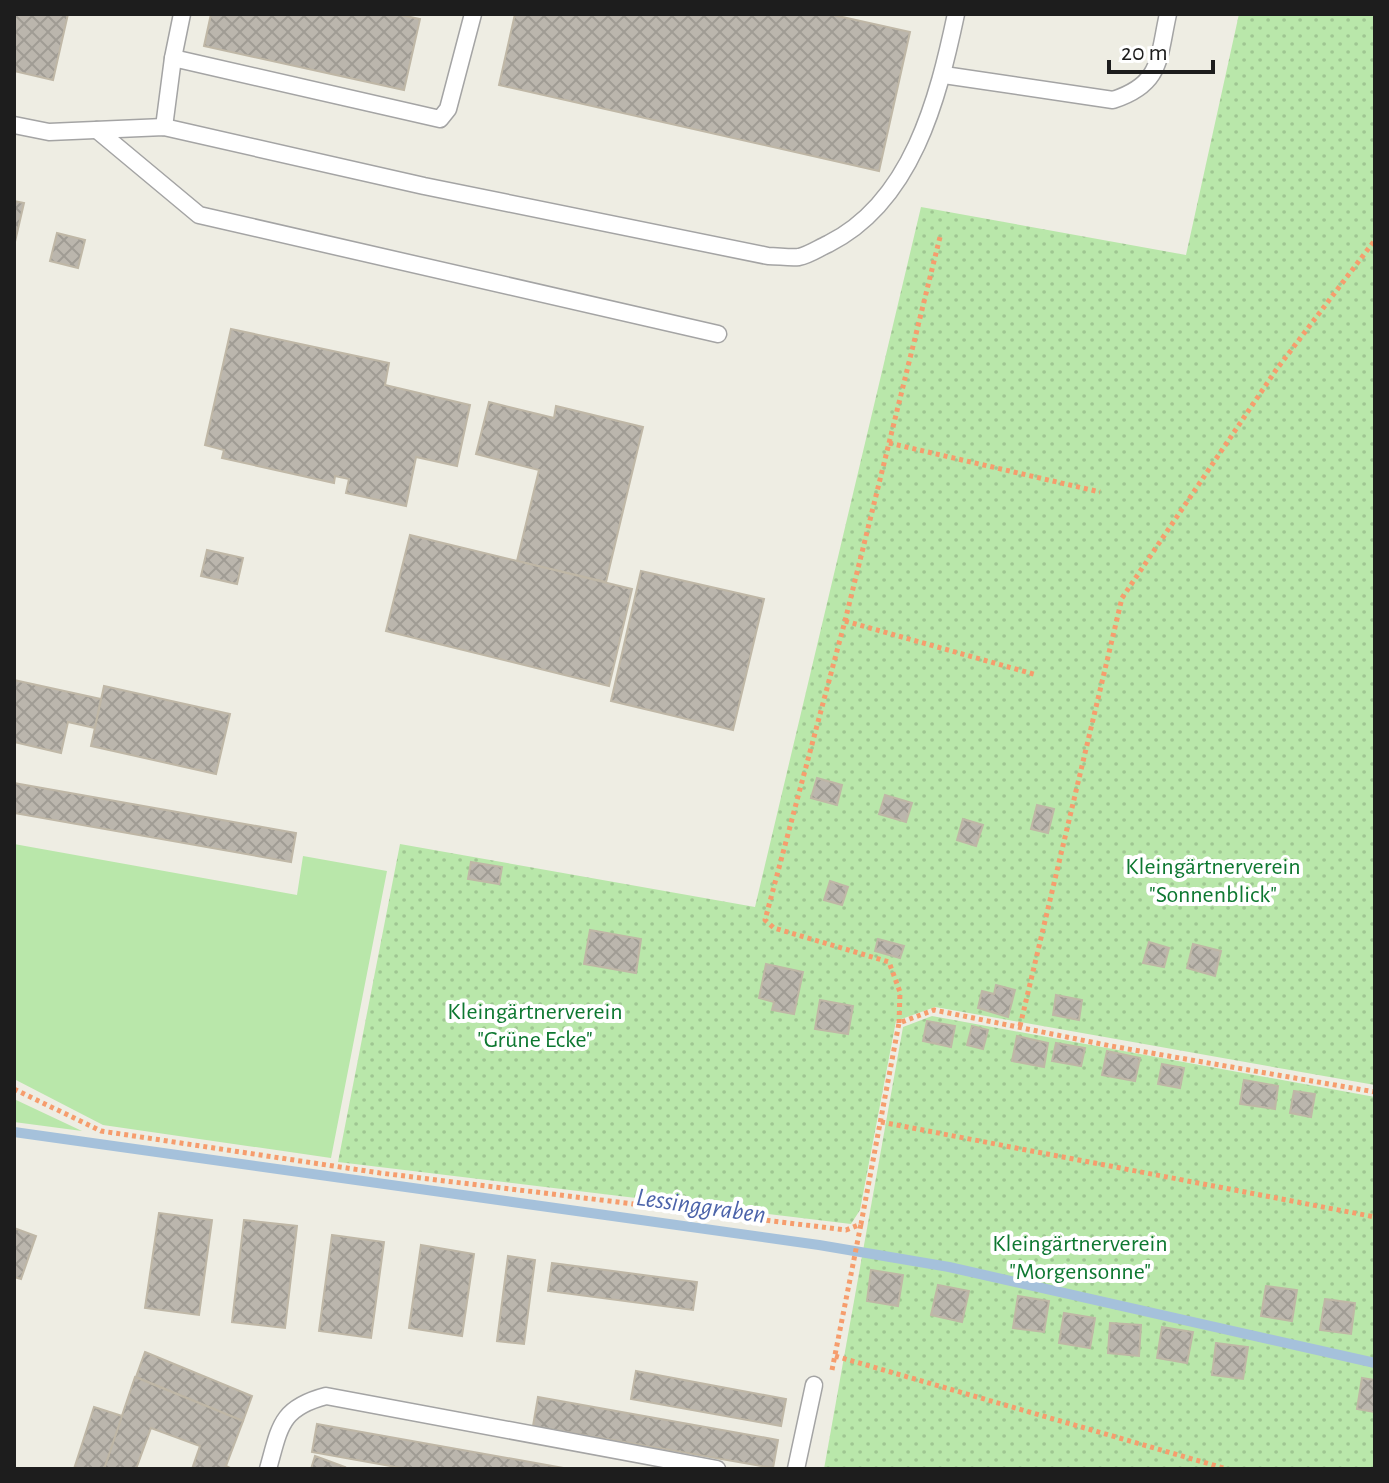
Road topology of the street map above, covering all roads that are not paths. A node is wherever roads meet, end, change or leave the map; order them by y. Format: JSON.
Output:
{"nodes":[{"id":1,"x":182,"y":14,"type":"edge"},
{"id":2,"x":473,"y":14,"type":"edge"},
{"id":3,"x":956,"y":14,"type":"edge"},
{"id":4,"x":1168,"y":14,"type":"edge"},
{"id":5,"x":173,"y":58,"type":"junction"},
{"id":6,"x":944,"y":75,"type":"junction"},
{"id":7,"x":14,"y":125,"type":"edge"},
{"id":8,"x":164,"y":127,"type":"junction"},
{"id":9,"x":97,"y":130,"type":"junction"},
{"id":10,"x":718,"y":334,"type":"dead end"},
{"id":11,"x":814,"y":1385,"type":"dead end"},
{"id":12,"x":268,"y":1469,"type":"edge"},
{"id":13,"x":717,"y":1469,"type":"edge"},
{"id":14,"x":796,"y":1469,"type":"edge"}],
"edges":[{"from":1,"to":5,"type":"lane"},
{"from":2,"to":5,"type":"lane"},
{"from":3,"to":6,"type":"lane"},
{"from":4,"to":6,"type":"lane"},
{"from":5,"to":8,"type":"lane"},
{"from":6,"to":8,"type":"lane"},
{"from":7,"to":9,"type":"lane"},
{"from":8,"to":9,"type":"lane"},
{"from":9,"to":10,"type":"lane"},
{"from":11,"to":14,"type":"lane"},
{"from":12,"to":13,"type":"lane"}]}
